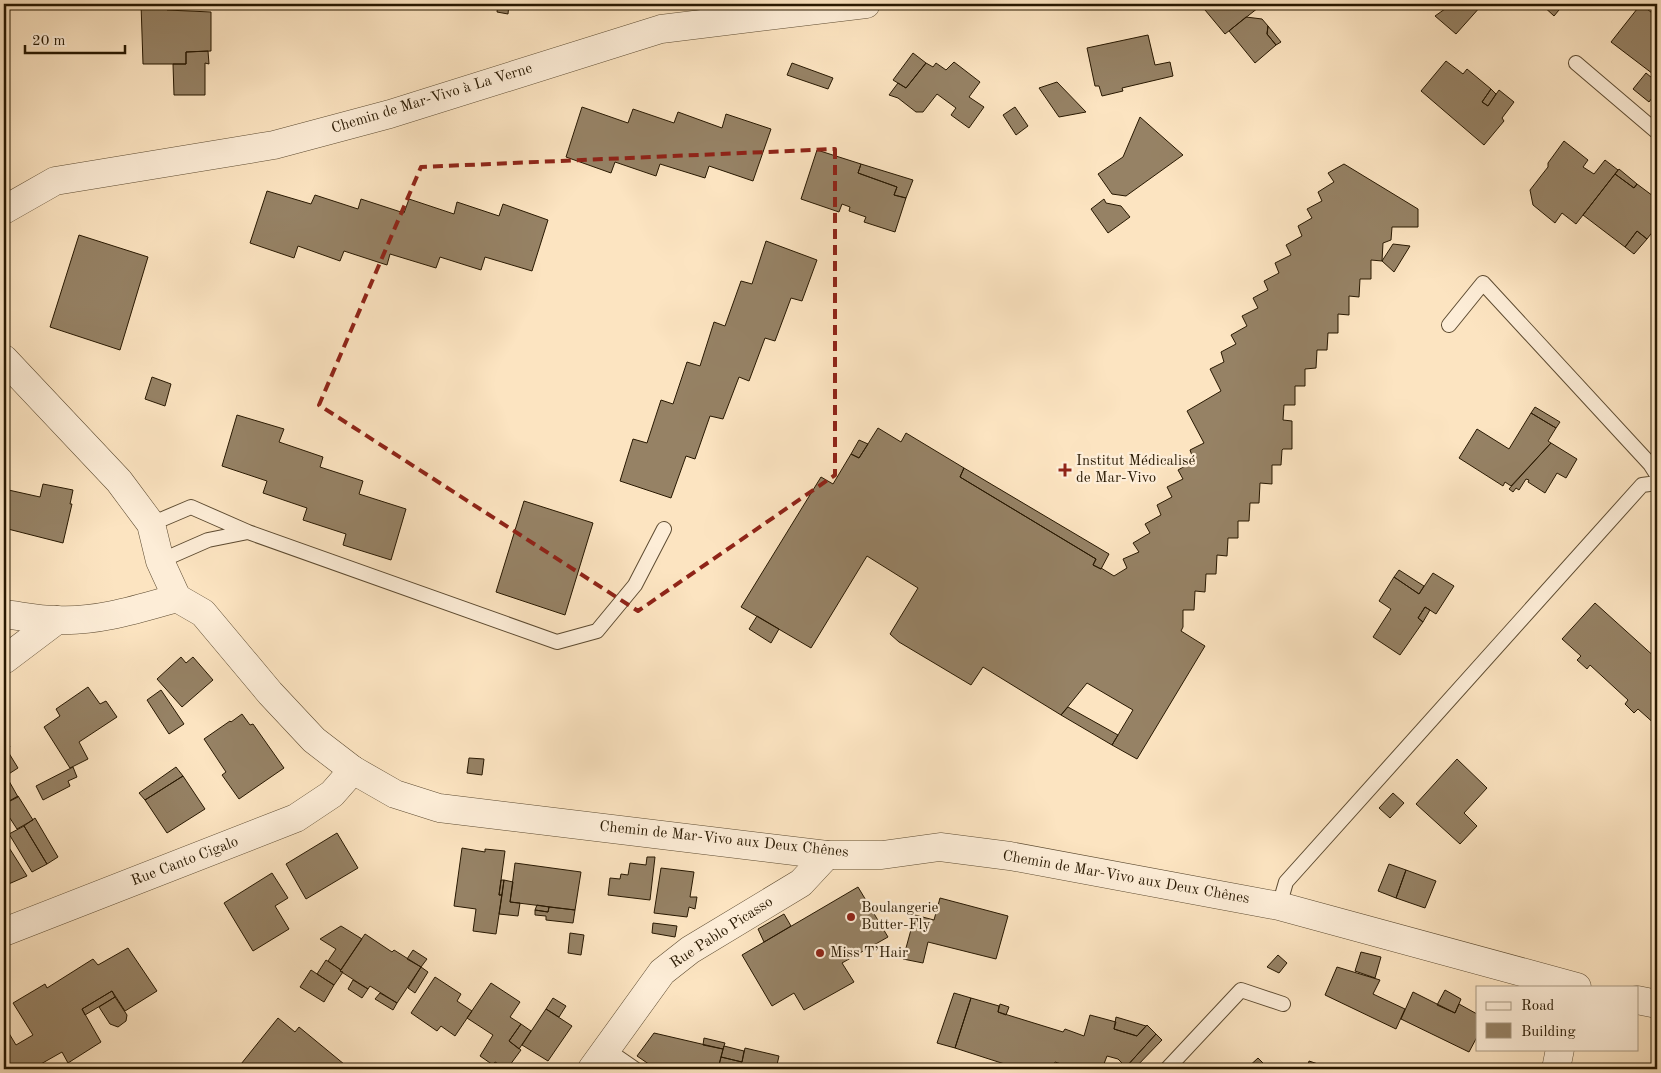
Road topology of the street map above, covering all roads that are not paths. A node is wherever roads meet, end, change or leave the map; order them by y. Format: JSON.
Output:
{"nodes":[{"id":1,"x":866,"y":4,"type":"edge"},
{"id":2,"x":1576,"y":63,"type":"dead end"},
{"id":3,"x":1657,"y":132,"type":"edge"},
{"id":4,"x":4,"y":210,"type":"edge"},
{"id":5,"x":1449,"y":325,"type":"dead end"},
{"id":6,"x":4,"y":359,"type":"edge"},
{"id":7,"x":1657,"y":475,"type":"edge"},
{"id":8,"x":1657,"y":483,"type":"edge"},
{"id":9,"x":151,"y":524,"type":"junction"},
{"id":10,"x":664,"y":529,"type":"dead end"},
{"id":11,"x":248,"y":532,"type":"junction"},
{"id":12,"x":160,"y":560,"type":"junction"},
{"id":13,"x":177,"y":598,"type":"junction"},
{"id":14,"x":4,"y":614,"type":"edge"},
{"id":15,"x":57,"y":620,"type":"junction"},
{"id":16,"x":4,"y":660,"type":"edge"},
{"id":17,"x":353,"y":770,"type":"junction"},
{"id":18,"x":827,"y":855,"type":"junction"},
{"id":19,"x":1279,"y":906,"type":"junction"},
{"id":20,"x":4,"y":932,"type":"edge"},
{"id":21,"x":1572,"y":986,"type":"edge"},
{"id":22,"x":1638,"y":1000,"type":"edge"},
{"id":23,"x":1283,"y":1004,"type":"dead end"},
{"id":24,"x":1657,"y":1004,"type":"edge"},
{"id":25,"x":1560,"y":1050,"type":"edge"},
{"id":26,"x":599,"y":1059,"type":"edge"},
{"id":27,"x":635,"y":1069,"type":"edge"},
{"id":28,"x":1167,"y":1069,"type":"edge"},
{"id":29,"x":1556,"y":1069,"type":"edge"}],
"edges":[{"from":1,"to":4,"type":"street","name":"Chemin de Mar-Vivo à La Verne"},
{"from":2,"to":3,"type":"lane"},
{"from":5,"to":7,"type":"lane"},
{"from":6,"to":9,"type":"street"},
{"from":8,"to":19,"type":"lane"},
{"from":9,"to":11,"type":"lane"},
{"from":9,"to":12,"type":"street"},
{"from":10,"to":11,"type":"lane"},
{"from":11,"to":12,"type":"lane"},
{"from":12,"to":13,"type":"street"},
{"from":13,"to":15,"type":"street"},
{"from":13,"to":17,"type":"street","name":"Chemin de Mar-Vivo aux Deux Chênes"},
{"from":14,"to":15,"type":"street"},
{"from":15,"to":16,"type":"street"},
{"from":17,"to":18,"type":"street","name":"Chemin de Mar-Vivo aux Deux Chênes"},
{"from":17,"to":20,"type":"street","name":"Rue Canto Cigalo"},
{"from":18,"to":19,"type":"street","name":"Chemin de Mar-Vivo aux Deux Chênes"},
{"from":18,"to":26,"type":"street","name":"Rue Pablo Picasso"},
{"from":19,"to":21,"type":"street","name":"Chemin de Mar-Vivo aux Deux Chênes"},
{"from":22,"to":24,"type":"street"},
{"from":23,"to":28,"type":"lane"},
{"from":25,"to":29,"type":"street"},
{"from":26,"to":27,"type":"lane"}]}
